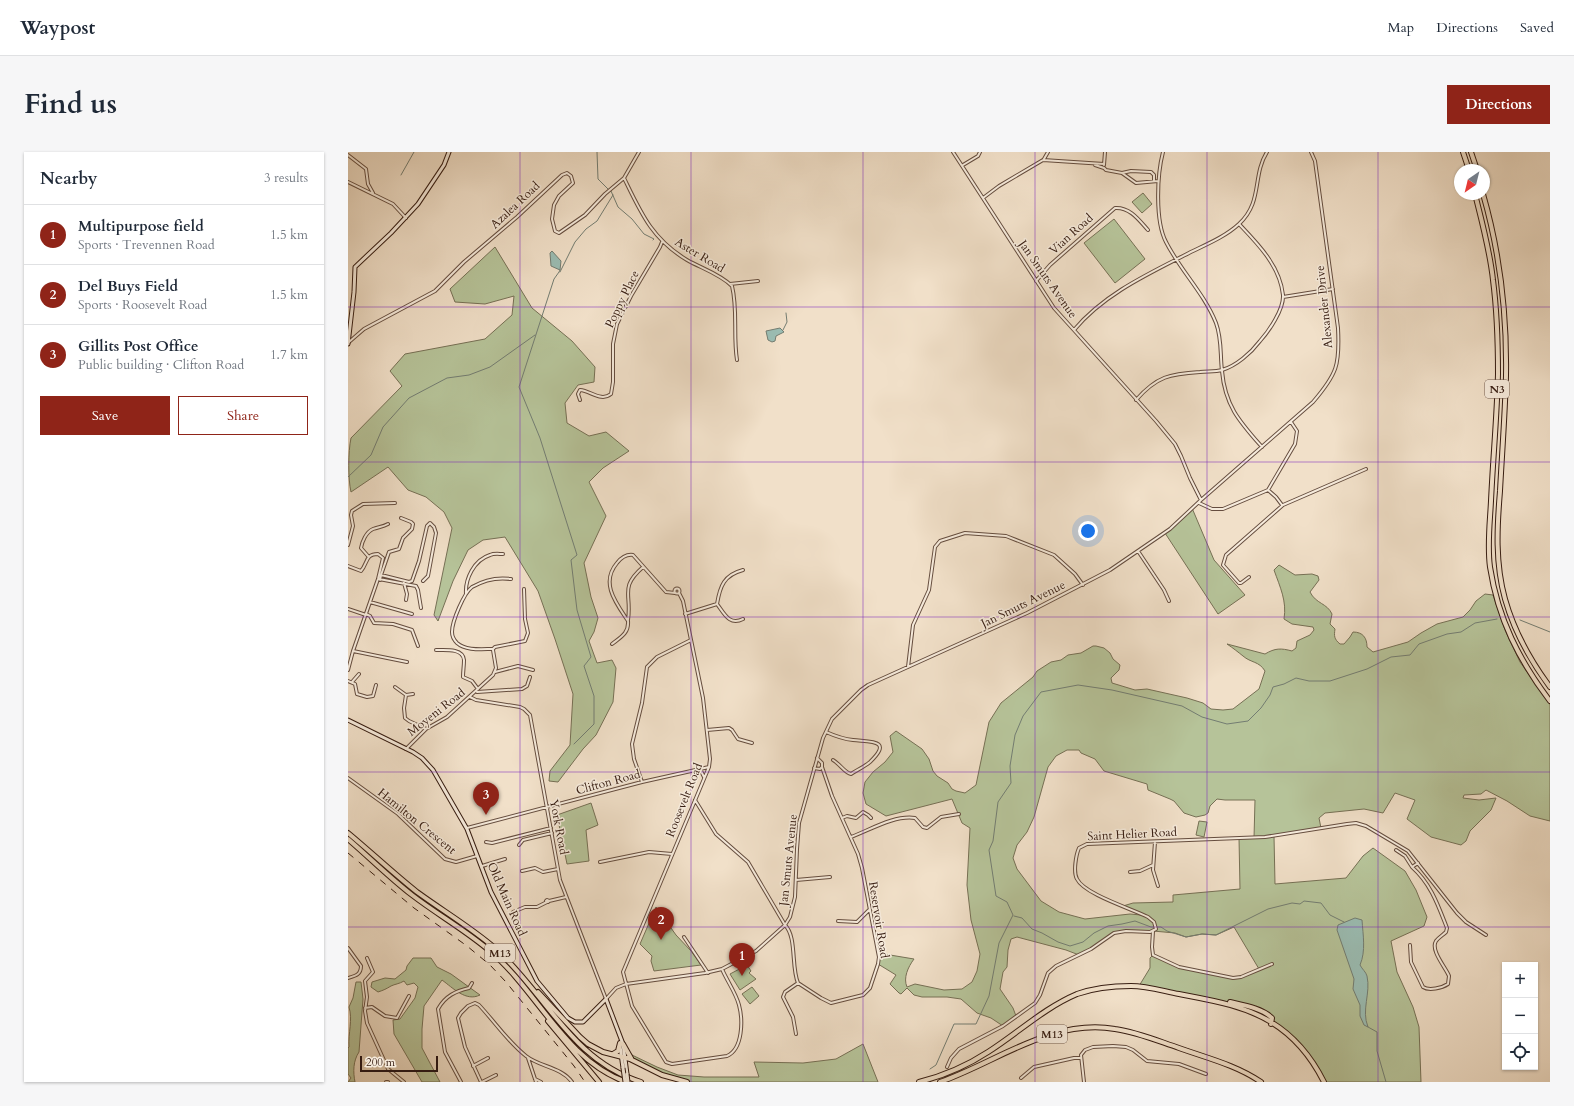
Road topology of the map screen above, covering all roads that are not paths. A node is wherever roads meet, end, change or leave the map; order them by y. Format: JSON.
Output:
{"nodes":[{"id":1,"x":449,"y":152,"type":"edge"},
{"id":2,"x":640,"y":152,"type":"edge"},
{"id":3,"x":953,"y":152,"type":"edge"},
{"id":4,"x":980,"y":152,"type":"edge"},
{"id":5,"x":1048,"y":152,"type":"edge"},
{"id":6,"x":1105,"y":152,"type":"edge"},
{"id":7,"x":1163,"y":152,"type":"edge"},
{"id":8,"x":1267,"y":152,"type":"edge"},
{"id":9,"x":1311,"y":152,"type":"edge"},
{"id":10,"x":1463,"y":152,"type":"edge"},
{"id":11,"x":1471,"y":152,"type":"edge"},
{"id":12,"x":348,"y":155,"type":"edge"},
{"id":13,"x":1043,"y":160,"type":"junction"},
{"id":14,"x":1104,"y":164,"type":"junction"},
{"id":15,"x":1467,"y":164,"type":"edge"},
{"id":16,"x":1475,"y":164,"type":"edge"},
{"id":17,"x":962,"y":165,"type":"junction"},
{"id":18,"x":1095,"y":165,"type":"junction"},
{"id":19,"x":1104,"y":168,"type":"junction"},
{"id":20,"x":1122,"y":173,"type":"junction"},
{"id":21,"x":624,"y":178,"type":"junction"},
{"id":22,"x":1154,"y":181,"type":"junction"},
{"id":23,"x":1158,"y":181,"type":"junction"},
{"id":24,"x":348,"y":182,"type":"edge"},
{"id":25,"x":374,"y":194,"type":"junction"},
{"id":26,"x":983,"y":198,"type":"junction"},
{"id":27,"x":1477,"y":200,"type":"edge"},
{"id":28,"x":1485,"y":200,"type":"edge"},
{"id":29,"x":406,"y":218,"type":"junction"},
{"id":30,"x":1239,"y":224,"type":"junction"},
{"id":31,"x":1148,"y":230,"type":"dead end"},
{"id":32,"x":662,"y":242,"type":"junction"},
{"id":33,"x":1176,"y":259,"type":"junction"},
{"id":34,"x":758,"y":281,"type":"dead end"},
{"id":35,"x":1036,"y":281,"type":"junction"},
{"id":36,"x":730,"y":284,"type":"junction"},
{"id":37,"x":1333,"y":289,"type":"junction"},
{"id":38,"x":1283,"y":297,"type":"junction"},
{"id":39,"x":1074,"y":331,"type":"junction"},
{"id":40,"x":348,"y":343,"type":"edge"},
{"id":41,"x":737,"y":360,"type":"dead end"},
{"id":42,"x":1222,"y":370,"type":"junction"},
{"id":43,"x":580,"y":400,"type":"dead end"},
{"id":44,"x":1136,"y":400,"type":"junction"},
{"id":45,"x":1291,"y":422,"type":"junction"},
{"id":46,"x":1262,"y":447,"type":"junction"},
{"id":47,"x":1366,"y":469,"type":"dead end"},
{"id":48,"x":1268,"y":490,"type":"junction"},
{"id":49,"x":1201,"y":500,"type":"junction"},
{"id":50,"x":1199,"y":502,"type":"junction"},
{"id":51,"x":395,"y":503,"type":"dead end"},
{"id":52,"x":1282,"y":505,"type":"junction"},
{"id":53,"x":401,"y":518,"type":"dead end"},
{"id":54,"x":388,"y":524,"type":"dead end"},
{"id":55,"x":348,"y":545,"type":"edge"},
{"id":56,"x":1138,"y":552,"type":"junction"},
{"id":57,"x":503,"y":554,"type":"dead end"},
{"id":58,"x":368,"y":556,"type":"junction"},
{"id":59,"x":348,"y":566,"type":"edge"},
{"id":60,"x":643,"y":567,"type":"junction"},
{"id":61,"x":743,"y":570,"type":"dead end"},
{"id":62,"x":381,"y":575,"type":"junction"},
{"id":63,"x":1249,"y":577,"type":"dead end"},
{"id":64,"x":379,"y":579,"type":"junction"},
{"id":65,"x":511,"y":579,"type":"dead end"},
{"id":66,"x":423,"y":581,"type":"dead end"},
{"id":67,"x":404,"y":583,"type":"junction"},
{"id":68,"x":1082,"y":585,"type":"junction"},
{"id":69,"x":524,"y":589,"type":"dead end"},
{"id":70,"x":675,"y":593,"type":"junction"},
{"id":71,"x":679,"y":593,"type":"junction"},
{"id":72,"x":466,"y":595,"type":"junction"},
{"id":73,"x":406,"y":600,"type":"dead end"},
{"id":74,"x":1168,"y":601,"type":"dead end"},
{"id":75,"x":370,"y":602,"type":"junction"},
{"id":76,"x":717,"y":604,"type":"junction"},
{"id":77,"x":421,"y":608,"type":"dead end"},
{"id":78,"x":348,"y":609,"type":"edge"},
{"id":79,"x":366,"y":614,"type":"junction"},
{"id":80,"x":412,"y":614,"type":"dead end"},
{"id":81,"x":685,"y":614,"type":"junction"},
{"id":82,"x":742,"y":619,"type":"dead end"},
{"id":83,"x":628,"y":620,"type":"junction"},
{"id":84,"x":691,"y":640,"type":"junction"},
{"id":85,"x":612,"y":644,"type":"dead end"},
{"id":86,"x":418,"y":646,"type":"dead end"},
{"id":87,"x":493,"y":649,"type":"junction"},
{"id":88,"x":436,"y":650,"type":"dead end"},
{"id":89,"x":353,"y":651,"type":"junction"},
{"id":90,"x":407,"y":662,"type":"dead end"},
{"id":91,"x":908,"y":667,"type":"junction"},
{"id":92,"x":348,"y":670,"type":"edge"},
{"id":93,"x":533,"y":670,"type":"dead end"},
{"id":94,"x":495,"y":672,"type":"junction"},
{"id":95,"x":359,"y":674,"type":"dead end"},
{"id":96,"x":530,"y":677,"type":"dead end"},
{"id":97,"x":348,"y":681,"type":"edge"},
{"id":98,"x":352,"y":682,"type":"junction"},
{"id":99,"x":376,"y":685,"type":"dead end"},
{"id":100,"x":394,"y":687,"type":"dead end"},
{"id":101,"x":1550,"y":687,"type":"edge"},
{"id":102,"x":478,"y":689,"type":"junction"},
{"id":103,"x":476,"y":692,"type":"junction"},
{"id":104,"x":413,"y":694,"type":"dead end"},
{"id":105,"x":406,"y":695,"type":"junction"},
{"id":106,"x":470,"y":697,"type":"junction"},
{"id":107,"x":1550,"y":701,"type":"edge"},
{"id":108,"x":348,"y":720,"type":"edge"},
{"id":109,"x":426,"y":729,"type":"junction"},
{"id":110,"x":707,"y":730,"type":"junction"},
{"id":111,"x":825,"y":732,"type":"junction"},
{"id":112,"x":752,"y":743,"type":"dead end"},
{"id":113,"x":406,"y":749,"type":"junction"},
{"id":114,"x":817,"y":758,"type":"junction"},
{"id":115,"x":833,"y":760,"type":"dead end"},
{"id":116,"x":709,"y":768,"type":"junction"},
{"id":117,"x":814,"y":768,"type":"junction"},
{"id":118,"x":822,"y":768,"type":"junction"},
{"id":119,"x":700,"y":769,"type":"junction"},
{"id":120,"x":348,"y":778,"type":"edge"},
{"id":121,"x":704,"y":778,"type":"junction"},
{"id":122,"x":642,"y":782,"type":"junction"},
{"id":123,"x":695,"y":800,"type":"junction"},
{"id":124,"x":547,"y":809,"type":"junction"},
{"id":125,"x":959,"y":814,"type":"dead end"},
{"id":126,"x":842,"y":818,"type":"junction"},
{"id":127,"x":871,"y":818,"type":"dead end"},
{"id":128,"x":551,"y":828,"type":"junction"},
{"id":129,"x":467,"y":829,"type":"junction"},
{"id":130,"x":348,"y":833,"type":"edge"},
{"id":131,"x":552,"y":833,"type":"junction"},
{"id":132,"x":851,"y":837,"type":"junction"},
{"id":133,"x":348,"y":839,"type":"edge"},
{"id":134,"x":486,"y":842,"type":"dead end"},
{"id":135,"x":1155,"y":842,"type":"junction"},
{"id":136,"x":519,"y":845,"type":"dead end"},
{"id":137,"x":1396,"y":850,"type":"dead end"},
{"id":138,"x":672,"y":854,"type":"junction"},
{"id":139,"x":478,"y":855,"type":"junction"},
{"id":140,"x":505,"y":859,"type":"dead end"},
{"id":141,"x":600,"y":862,"type":"dead end"},
{"id":142,"x":1418,"y":863,"type":"junction"},
{"id":143,"x":1153,"y":865,"type":"junction"},
{"id":144,"x":482,"y":866,"type":"junction"},
{"id":145,"x":1412,"y":867,"type":"junction"},
{"id":146,"x":558,"y":869,"type":"junction"},
{"id":147,"x":522,"y":871,"type":"dead end"},
{"id":148,"x":1130,"y":872,"type":"dead end"},
{"id":149,"x":830,"y":877,"type":"dead end"},
{"id":150,"x":796,"y":880,"type":"junction"},
{"id":151,"x":1158,"y":886,"type":"dead end"},
{"id":152,"x":566,"y":897,"type":"junction"},
{"id":153,"x":869,"y":910,"type":"junction"},
{"id":154,"x":513,"y":912,"type":"dead end"},
{"id":155,"x":838,"y":921,"type":"dead end"},
{"id":156,"x":785,"y":925,"type":"junction"},
{"id":157,"x":1153,"y":931,"type":"junction"},
{"id":158,"x":1486,"y":935,"type":"dead end"},
{"id":159,"x":684,"y":937,"type":"dead end"},
{"id":160,"x":1410,"y":945,"type":"dead end"},
{"id":161,"x":348,"y":948,"type":"edge"},
{"id":162,"x":367,"y":958,"type":"dead end"},
{"id":163,"x":1272,"y":964,"type":"dead end"},
{"id":164,"x":722,"y":969,"type":"junction"},
{"id":165,"x":708,"y":973,"type":"junction"},
{"id":166,"x":348,"y":978,"type":"edge"},
{"id":167,"x":524,"y":978,"type":"junction"},
{"id":168,"x":472,"y":983,"type":"dead end"},
{"id":169,"x":798,"y":983,"type":"junction"},
{"id":170,"x":521,"y":984,"type":"junction"},
{"id":171,"x":626,"y":984,"type":"junction"},
{"id":172,"x":409,"y":996,"type":"dead end"},
{"id":173,"x":606,"y":999,"type":"junction"},
{"id":174,"x":600,"y":1005,"type":"junction"},
{"id":175,"x":608,"y":1005,"type":"junction"},
{"id":176,"x":365,"y":1008,"type":"junction"},
{"id":177,"x":796,"y":1034,"type":"dead end"},
{"id":178,"x":621,"y":1044,"type":"junction"},
{"id":179,"x":609,"y":1054,"type":"junction"},
{"id":180,"x":528,"y":1057,"type":"junction"},
{"id":181,"x":624,"y":1057,"type":"junction"},
{"id":182,"x":488,"y":1058,"type":"dead end"},
{"id":183,"x":1081,"y":1058,"type":"junction"},
{"id":184,"x":633,"y":1060,"type":"junction"},
{"id":185,"x":473,"y":1066,"type":"junction"},
{"id":186,"x":947,"y":1068,"type":"tunnel mouth"},
{"id":187,"x":1206,"y":1074,"type":"dead end"},
{"id":188,"x":496,"y":1075,"type":"dead end"},
{"id":189,"x":1021,"y":1078,"type":"dead end"},
{"id":190,"x":535,"y":1081,"type":"edge"},
{"id":191,"x":598,"y":1081,"type":"edge"},
{"id":192,"x":404,"y":1082,"type":"edge"},
{"id":193,"x":461,"y":1082,"type":"edge"},
{"id":194,"x":482,"y":1082,"type":"edge"},
{"id":195,"x":541,"y":1082,"type":"edge"},
{"id":196,"x":572,"y":1082,"type":"edge"},
{"id":197,"x":626,"y":1082,"type":"edge"},
{"id":198,"x":641,"y":1082,"type":"edge"},
{"id":199,"x":688,"y":1082,"type":"edge"},
{"id":200,"x":919,"y":1082,"type":"edge"},
{"id":201,"x":940,"y":1082,"type":"edge"},
{"id":202,"x":1084,"y":1082,"type":"edge"},
{"id":203,"x":1261,"y":1082,"type":"edge"},
{"id":204,"x":1324,"y":1082,"type":"edge"}],
"edges":[{"from":1,"to":29,"type":"street"},
{"from":2,"to":21,"type":"street"},
{"from":3,"to":17,"type":"street","name":"Jan Smuts Avenue"},
{"from":4,"to":17,"type":"street"},
{"from":5,"to":13,"type":"street"},
{"from":6,"to":14,"type":"street"},
{"from":7,"to":23,"type":"street"},
{"from":8,"to":30,"type":"street"},
{"from":9,"to":37,"type":"street","name":"Alexander Drive"},
{"from":10,"to":15,"type":"highway"},
{"from":11,"to":16,"type":"highway"},
{"from":12,"to":25,"type":"street"},
{"from":13,"to":18,"type":"street"},
{"from":13,"to":26,"type":"street"},
{"from":14,"to":18,"type":"street"},
{"from":14,"to":19,"type":"street"},
{"from":17,"to":26,"type":"street","name":"Jan Smuts Avenue"},
{"from":18,"to":19,"type":"street"},
{"from":19,"to":20,"type":"street"},
{"from":20,"to":22,"type":"street"},
{"from":20,"to":22,"type":"street"},
{"from":21,"to":32,"type":"street","name":"Aster Road"},
{"from":21,"to":40,"type":"street","name":"Azalea Road"},
{"from":22,"to":23,"type":"street"},
{"from":23,"to":33,"type":"street"},
{"from":24,"to":25,"type":"street"},
{"from":25,"to":29,"type":"street"},
{"from":26,"to":35,"type":"street","name":"Jan Smuts Avenue"},
{"from":27,"to":107,"type":"highway","number":"N3"},
{"from":28,"to":101,"type":"highway","number":"N3"},
{"from":29,"to":40,"type":"street"},
{"from":30,"to":33,"type":"street"},
{"from":30,"to":38,"type":"street"},
{"from":31,"to":35,"type":"street","name":"Vian Road"},
{"from":32,"to":36,"type":"street","name":"Aster Road"},
{"from":32,"to":43,"type":"street","name":"Poppy Place"},
{"from":33,"to":39,"type":"street"},
{"from":33,"to":42,"type":"street"},
{"from":34,"to":36,"type":"street"},
{"from":35,"to":39,"type":"street","name":"Jan Smuts Avenue"},
{"from":36,"to":41,"type":"street","name":"Aster Road"},
{"from":37,"to":38,"type":"street"},
{"from":37,"to":45,"type":"street","name":"Alexander Drive"},
{"from":38,"to":42,"type":"street"},
{"from":39,"to":44,"type":"street","name":"Jan Smuts Avenue"},
{"from":42,"to":44,"type":"street"},
{"from":42,"to":46,"type":"street"},
{"from":44,"to":49,"type":"street","name":"Jan Smuts Avenue"},
{"from":45,"to":46,"type":"street","name":"Alexander Drive"},
{"from":45,"to":48,"type":"street"},
{"from":46,"to":49,"type":"street","name":"Alexander Drive"},
{"from":47,"to":52,"type":"street"},
{"from":48,"to":50,"type":"street"},
{"from":48,"to":52,"type":"street"},
{"from":49,"to":50,"type":"street","name":"Jan Smuts Avenue"},
{"from":50,"to":56,"type":"street","name":"Jan Smuts Avenue"},
{"from":51,"to":55,"type":"street"},
{"from":52,"to":63,"type":"street"},
{"from":53,"to":62,"type":"street"},
{"from":54,"to":58,"type":"street"},
{"from":56,"to":68,"type":"street","name":"Jan Smuts Avenue"},
{"from":56,"to":74,"type":"street"},
{"from":57,"to":72,"type":"street"},
{"from":58,"to":59,"type":"street"},
{"from":58,"to":64,"type":"street"},
{"from":60,"to":70,"type":"street"},
{"from":60,"to":83,"type":"street"},
{"from":60,"to":83,"type":"street"},
{"from":61,"to":76,"type":"street"},
{"from":62,"to":64,"type":"street"},
{"from":62,"to":66,"type":"street"},
{"from":64,"to":67,"type":"street"},
{"from":64,"to":75,"type":"street"},
{"from":65,"to":72,"type":"street"},
{"from":67,"to":73,"type":"street"},
{"from":67,"to":77,"type":"street"},
{"from":68,"to":91,"type":"street","name":"Jan Smuts Avenue"},
{"from":68,"to":91,"type":"street"},
{"from":69,"to":87,"type":"street"},
{"from":70,"to":71,"type":"street"},
{"from":70,"to":71,"type":"street"},
{"from":71,"to":81,"type":"street","name":"Roosevelt Road"},
{"from":72,"to":87,"type":"street"},
{"from":75,"to":79,"type":"street"},
{"from":75,"to":80,"type":"street"},
{"from":76,"to":81,"type":"street"},
{"from":76,"to":82,"type":"street"},
{"from":78,"to":79,"type":"street"},
{"from":79,"to":86,"type":"street"},
{"from":79,"to":89,"type":"street"},
{"from":81,"to":84,"type":"street","name":"Roosevelt Road"},
{"from":83,"to":85,"type":"street"},
{"from":84,"to":110,"type":"street","name":"Roosevelt Road"},
{"from":84,"to":122,"type":"street"},
{"from":87,"to":94,"type":"street"},
{"from":88,"to":102,"type":"street"},
{"from":89,"to":90,"type":"street"},
{"from":89,"to":92,"type":"street"},
{"from":91,"to":111,"type":"street","name":"Jan Smuts Avenue"},
{"from":93,"to":94,"type":"street"},
{"from":94,"to":102,"type":"street","name":"Moyeni Road"},
{"from":95,"to":98,"type":"street"},
{"from":96,"to":103,"type":"street"},
{"from":97,"to":98,"type":"street"},
{"from":98,"to":99,"type":"street"},
{"from":100,"to":105,"type":"street"},
{"from":102,"to":103,"type":"street","name":"Moyeni Road"},
{"from":103,"to":106,"type":"street","name":"Moyeni Road"},
{"from":104,"to":105,"type":"street"},
{"from":105,"to":109,"type":"street"},
{"from":106,"to":109,"type":"street","name":"Moyeni Road"},
{"from":106,"to":124,"type":"street","name":"York Road"},
{"from":108,"to":113,"type":"street","name":"Old Main Road"},
{"from":109,"to":113,"type":"street","name":"Moyeni Road"},
{"from":110,"to":112,"type":"street"},
{"from":110,"to":116,"type":"street","name":"Roosevelt Road"},
{"from":111,"to":114,"type":"street","name":"Jan Smuts Avenue"},
{"from":111,"to":115,"type":"street"},
{"from":113,"to":129,"type":"street","name":"Old Main Road"},
{"from":114,"to":117,"type":"street","name":"Jan Smuts Avenue"},
{"from":114,"to":118,"type":"street","name":"Reservoir Road"},
{"from":116,"to":119,"type":"street","name":"Clifton Road"},
{"from":116,"to":121,"type":"street","name":"Roosevelt Road"},
{"from":117,"to":118,"type":"street"},
{"from":117,"to":150,"type":"street","name":"Jan Smuts Avenue"},
{"from":118,"to":126,"type":"street","name":"Reservoir Road"},
{"from":119,"to":121,"type":"street"},
{"from":119,"to":122,"type":"street","name":"Clifton Road"},
{"from":120,"to":139,"type":"street","name":"Hamilton Crescent"},
{"from":121,"to":123,"type":"street","name":"Roosevelt Road"},
{"from":122,"to":124,"type":"street","name":"Clifton Road"},
{"from":123,"to":138,"type":"street","name":"Roosevelt Road"},
{"from":123,"to":156,"type":"street"},
{"from":124,"to":128,"type":"street","name":"York Road"},
{"from":124,"to":129,"type":"street","name":"Clifton Road"},
{"from":125,"to":132,"type":"street"},
{"from":126,"to":127,"type":"street"},
{"from":126,"to":132,"type":"street","name":"Reservoir Road"},
{"from":128,"to":131,"type":"street","name":"York Road"},
{"from":128,"to":134,"type":"street"},
{"from":129,"to":139,"type":"street","name":"Old Main Road"},
{"from":130,"to":167,"type":"highway","number":"M13"},
{"from":131,"to":136,"type":"street"},
{"from":131,"to":146,"type":"street","name":"York Road"},
{"from":132,"to":153,"type":"street","name":"Reservoir Road"},
{"from":133,"to":170,"type":"highway","number":"M13"},
{"from":135,"to":142,"type":"street","name":"Saint Helier Road"},
{"from":135,"to":143,"type":"street"},
{"from":135,"to":157,"type":"street","name":"Saint Helier Road"},
{"from":137,"to":145,"type":"street"},
{"from":138,"to":141,"type":"street"},
{"from":138,"to":171,"type":"street","name":"Roosevelt Road"},
{"from":139,"to":144,"type":"street","name":"Old Main Road"},
{"from":140,"to":144,"type":"street"},
{"from":142,"to":145,"type":"street"},
{"from":142,"to":158,"type":"street","name":"Saint Helier Road"},
{"from":143,"to":148,"type":"street"},
{"from":143,"to":151,"type":"street"},
{"from":144,"to":174,"type":"street","name":"Old Main Road"},
{"from":145,"to":160,"type":"street"},
{"from":146,"to":147,"type":"street"},
{"from":146,"to":152,"type":"street","name":"York Road"},
{"from":149,"to":150,"type":"street"},
{"from":150,"to":156,"type":"street","name":"Jan Smuts Avenue"},
{"from":152,"to":154,"type":"street"},
{"from":152,"to":173,"type":"street","name":"York Road"},
{"from":153,"to":155,"type":"street"},
{"from":153,"to":169,"type":"street","name":"Reservoir Road"},
{"from":156,"to":164,"type":"street","name":"Jan Smuts Avenue"},
{"from":156,"to":169,"type":"street"},
{"from":157,"to":163,"type":"street"},
{"from":157,"to":186,"type":"street"},
{"from":159,"to":165,"type":"street"},
{"from":161,"to":166,"type":"street"},
{"from":162,"to":176,"type":"street"},
{"from":164,"to":165,"type":"street","name":"Jan Smuts Avenue"},
{"from":164,"to":171,"type":"street","name":"Roosevelt Road"},
{"from":165,"to":171,"type":"street","name":"Jan Smuts Avenue"},
{"from":167,"to":179,"type":"highway"},
{"from":167,"to":198,"type":"highway","number":"M13"},
{"from":168,"to":193,"type":"street"},
{"from":169,"to":177,"type":"street"},
{"from":170,"to":191,"type":"highway"},
{"from":170,"to":197,"type":"highway","number":"M13"},
{"from":171,"to":173,"type":"street","name":"Jan Smuts Avenue"},
{"from":172,"to":176,"type":"street"},
{"from":173,"to":174,"type":"street","name":"Old Main Road"},
{"from":173,"to":175,"type":"street"},
{"from":174,"to":175,"type":"street"},
{"from":175,"to":178,"type":"street"},
{"from":176,"to":192,"type":"street"},
{"from":178,"to":179,"type":"highway"},
{"from":178,"to":181,"type":"street"},
{"from":178,"to":184,"type":"highway"},
{"from":179,"to":181,"type":"highway"},
{"from":180,"to":185,"type":"street"},
{"from":180,"to":190,"type":"street"},
{"from":180,"to":196,"type":"street"},
{"from":181,"to":184,"type":"highway"},
{"from":181,"to":197,"type":"street","bridge":true},
{"from":182,"to":185,"type":"street"},
{"from":183,"to":187,"type":"street"},
{"from":183,"to":189,"type":"street"},
{"from":183,"to":202,"type":"street"},
{"from":184,"to":199,"type":"highway"},
{"from":185,"to":194,"type":"street"},
{"from":188,"to":194,"type":"street"},
{"from":190,"to":195,"type":"street"},
{"from":200,"to":204,"type":"highway","number":"M13"},
{"from":201,"to":203,"type":"highway","number":"M13"}]}
